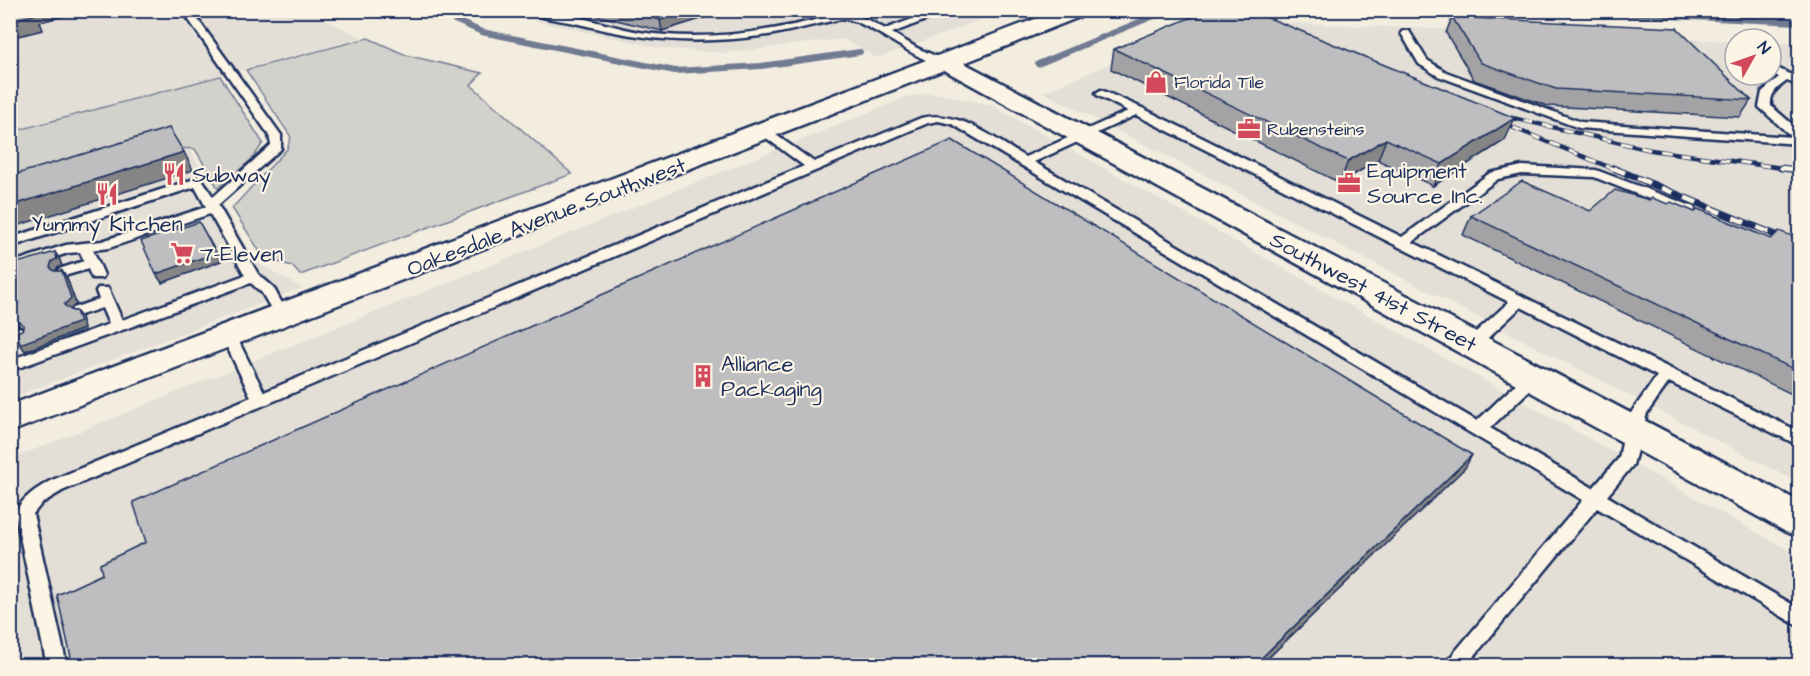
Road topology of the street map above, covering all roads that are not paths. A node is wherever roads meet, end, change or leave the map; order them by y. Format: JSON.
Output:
{"nodes":[{"id":1,"x":186,"y":10,"type":"edge"},
{"id":2,"x":531,"y":10,"type":"edge"},
{"id":3,"x":948,"y":10,"type":"edge"},
{"id":4,"x":1080,"y":10,"type":"edge"},
{"id":5,"x":837,"y":13,"type":"edge"},
{"id":6,"x":884,"y":33,"type":"junction"},
{"id":7,"x":1406,"y":33,"type":"dead end"},
{"id":8,"x":947,"y":63,"type":"junction"},
{"id":9,"x":1783,"y":75,"type":"edge"},
{"id":10,"x":1786,"y":76,"type":"junction"},
{"id":11,"x":1800,"y":83,"type":"edge"},
{"id":12,"x":1101,"y":93,"type":"dead end"},
{"id":13,"x":1138,"y":110,"type":"junction"},
{"id":14,"x":765,"y":132,"type":"junction"},
{"id":15,"x":1081,"y":135,"type":"junction"},
{"id":16,"x":1800,"y":140,"type":"edge"},
{"id":17,"x":1025,"y":162,"type":"junction"},
{"id":18,"x":813,"y":167,"type":"junction"},
{"id":19,"x":212,"y":207,"type":"junction"},
{"id":20,"x":1704,"y":216,"type":"edge"},
{"id":21,"x":1403,"y":242,"type":"junction"},
{"id":22,"x":10,"y":243,"type":"edge"},
{"id":23,"x":85,"y":247,"type":"junction"},
{"id":24,"x":10,"y":268,"type":"edge"},
{"id":25,"x":64,"y":272,"type":"edge"},
{"id":26,"x":253,"y":277,"type":"junction"},
{"id":27,"x":1520,"y":300,"type":"junction"},
{"id":28,"x":78,"y":311,"type":"edge"},
{"id":29,"x":282,"y":316,"type":"junction"},
{"id":30,"x":117,"y":327,"type":"junction"},
{"id":31,"x":229,"y":336,"type":"junction"},
{"id":32,"x":1472,"y":344,"type":"junction"},
{"id":33,"x":10,"y":366,"type":"edge"},
{"id":34,"x":1667,"y":374,"type":"junction"},
{"id":35,"x":1533,"y":377,"type":"junction"},
{"id":36,"x":260,"y":400,"type":"junction"},
{"id":37,"x":10,"y":419,"type":"edge"},
{"id":38,"x":1479,"y":429,"type":"junction"},
{"id":39,"x":1631,"y":429,"type":"junction"},
{"id":40,"x":1800,"y":440,"type":"edge"},
{"id":41,"x":1594,"y":498,"type":"junction"},
{"id":42,"x":1800,"y":520,"type":"edge"},
{"id":43,"x":1800,"y":619,"type":"edge"},
{"id":44,"x":57,"y":666,"type":"edge"},
{"id":45,"x":1453,"y":666,"type":"edge"}],
"edges":[{"from":1,"to":19,"type":"lane"},
{"from":2,"to":5,"type":"lane"},
{"from":3,"to":6,"type":"lane"},
{"from":4,"to":8,"type":"street","name":"Oakesdale Avenue Southwest"},
{"from":5,"to":6,"type":"lane"},
{"from":6,"to":8,"type":"lane"},
{"from":7,"to":16,"type":"lane"},
{"from":8,"to":14,"type":"street","name":"Oakesdale Avenue Southwest"},
{"from":8,"to":15,"type":"street","name":"Southwest 41st Street"},
{"from":9,"to":10,"type":"lane"},
{"from":10,"to":11,"type":"lane"},
{"from":10,"to":16,"type":"lane"},
{"from":12,"to":13,"type":"lane"},
{"from":13,"to":15,"type":"lane"},
{"from":13,"to":21,"type":"lane"},
{"from":14,"to":18,"type":"lane"},
{"from":14,"to":29,"type":"street","name":"Oakesdale Avenue Southwest"},
{"from":15,"to":17,"type":"lane"},
{"from":15,"to":32,"type":"street","name":"Southwest 41st Street"},
{"from":17,"to":18,"type":"lane"},
{"from":17,"to":38,"type":"lane"},
{"from":18,"to":36,"type":"lane"},
{"from":19,"to":22,"type":"lane"},
{"from":19,"to":23,"type":"lane"},
{"from":19,"to":26,"type":"lane"},
{"from":20,"to":21,"type":"lane"},
{"from":21,"to":27,"type":"lane"},
{"from":23,"to":24,"type":"lane"},
{"from":23,"to":25,"type":"lane"},
{"from":26,"to":29,"type":"lane"},
{"from":26,"to":30,"type":"lane"},
{"from":27,"to":32,"type":"lane"},
{"from":27,"to":34,"type":"lane"},
{"from":28,"to":30,"type":"lane"},
{"from":29,"to":31,"type":"street","name":"Oakesdale Avenue Southwest"},
{"from":30,"to":33,"type":"lane"},
{"from":31,"to":36,"type":"lane"},
{"from":31,"to":37,"type":"street","name":"Oakesdale Avenue Southwest"},
{"from":32,"to":35,"type":"street","name":"Southwest 41st Street"},
{"from":34,"to":39,"type":"lane"},
{"from":34,"to":40,"type":"lane"},
{"from":35,"to":38,"type":"lane"},
{"from":35,"to":39,"type":"street","name":"Southwest 41st Street"},
{"from":36,"to":44,"type":"lane"},
{"from":38,"to":41,"type":"lane"},
{"from":39,"to":41,"type":"lane"},
{"from":39,"to":42,"type":"street","name":"Southwest 41st Street"},
{"from":41,"to":43,"type":"lane"},
{"from":41,"to":45,"type":"lane"}]}
